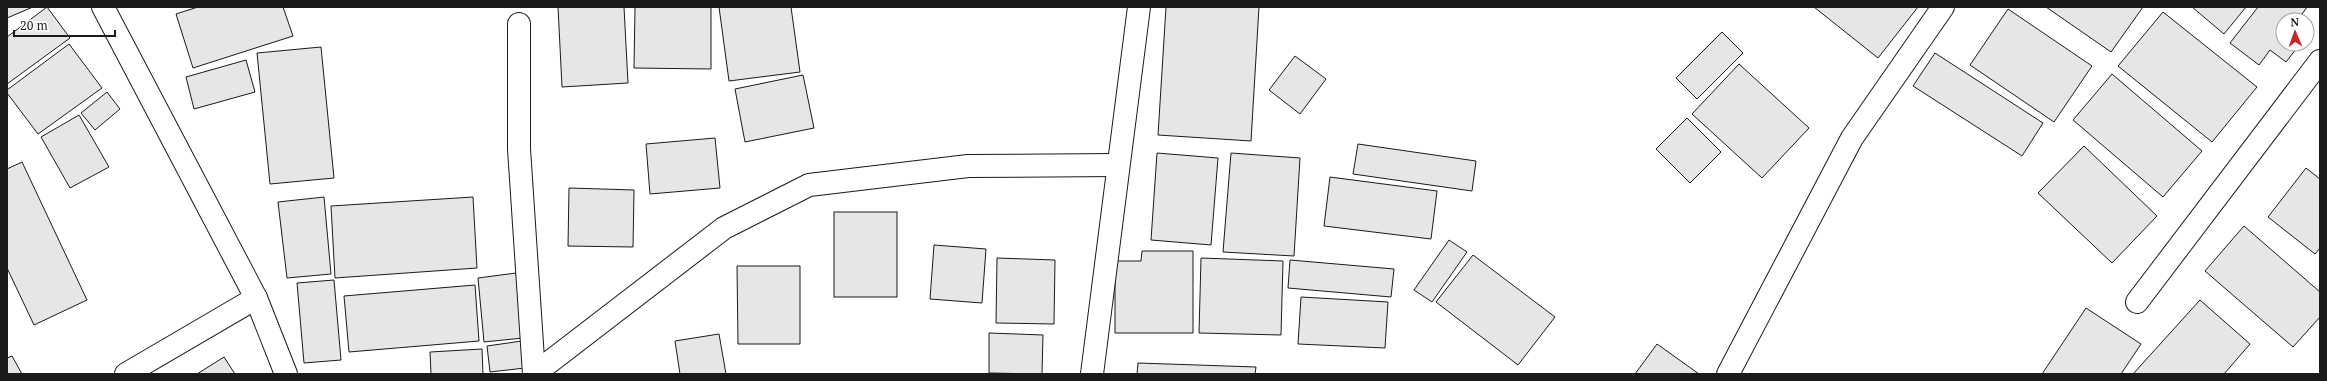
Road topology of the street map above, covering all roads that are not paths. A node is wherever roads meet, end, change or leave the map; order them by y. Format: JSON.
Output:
{"nodes":[{"id":1,"x":103,"y":7,"type":"edge"},
{"id":2,"x":1139,"y":7,"type":"edge"},
{"id":3,"x":1943,"y":7,"type":"edge"},
{"id":4,"x":520,"y":24,"type":"dead end"},
{"id":5,"x":2320,"y":61,"type":"edge"},
{"id":6,"x":1118,"y":165,"type":"junction"},
{"id":7,"x":256,"y":298,"type":"junction"},
{"id":8,"x":2137,"y":302,"type":"dead end"},
{"id":9,"x":126,"y":374,"type":"edge"},
{"id":10,"x":286,"y":374,"type":"edge"},
{"id":11,"x":534,"y":374,"type":"edge"},
{"id":12,"x":1092,"y":374,"type":"edge"},
{"id":13,"x":1728,"y":374,"type":"edge"}],
"edges":[{"from":1,"to":7,"type":"street"},
{"from":2,"to":6,"type":"street"},
{"from":3,"to":13,"type":"street"},
{"from":4,"to":11,"type":"street"},
{"from":5,"to":8,"type":"street"},
{"from":6,"to":11,"type":"street"},
{"from":6,"to":12,"type":"street"},
{"from":7,"to":9,"type":"street"},
{"from":7,"to":10,"type":"street"}]}
